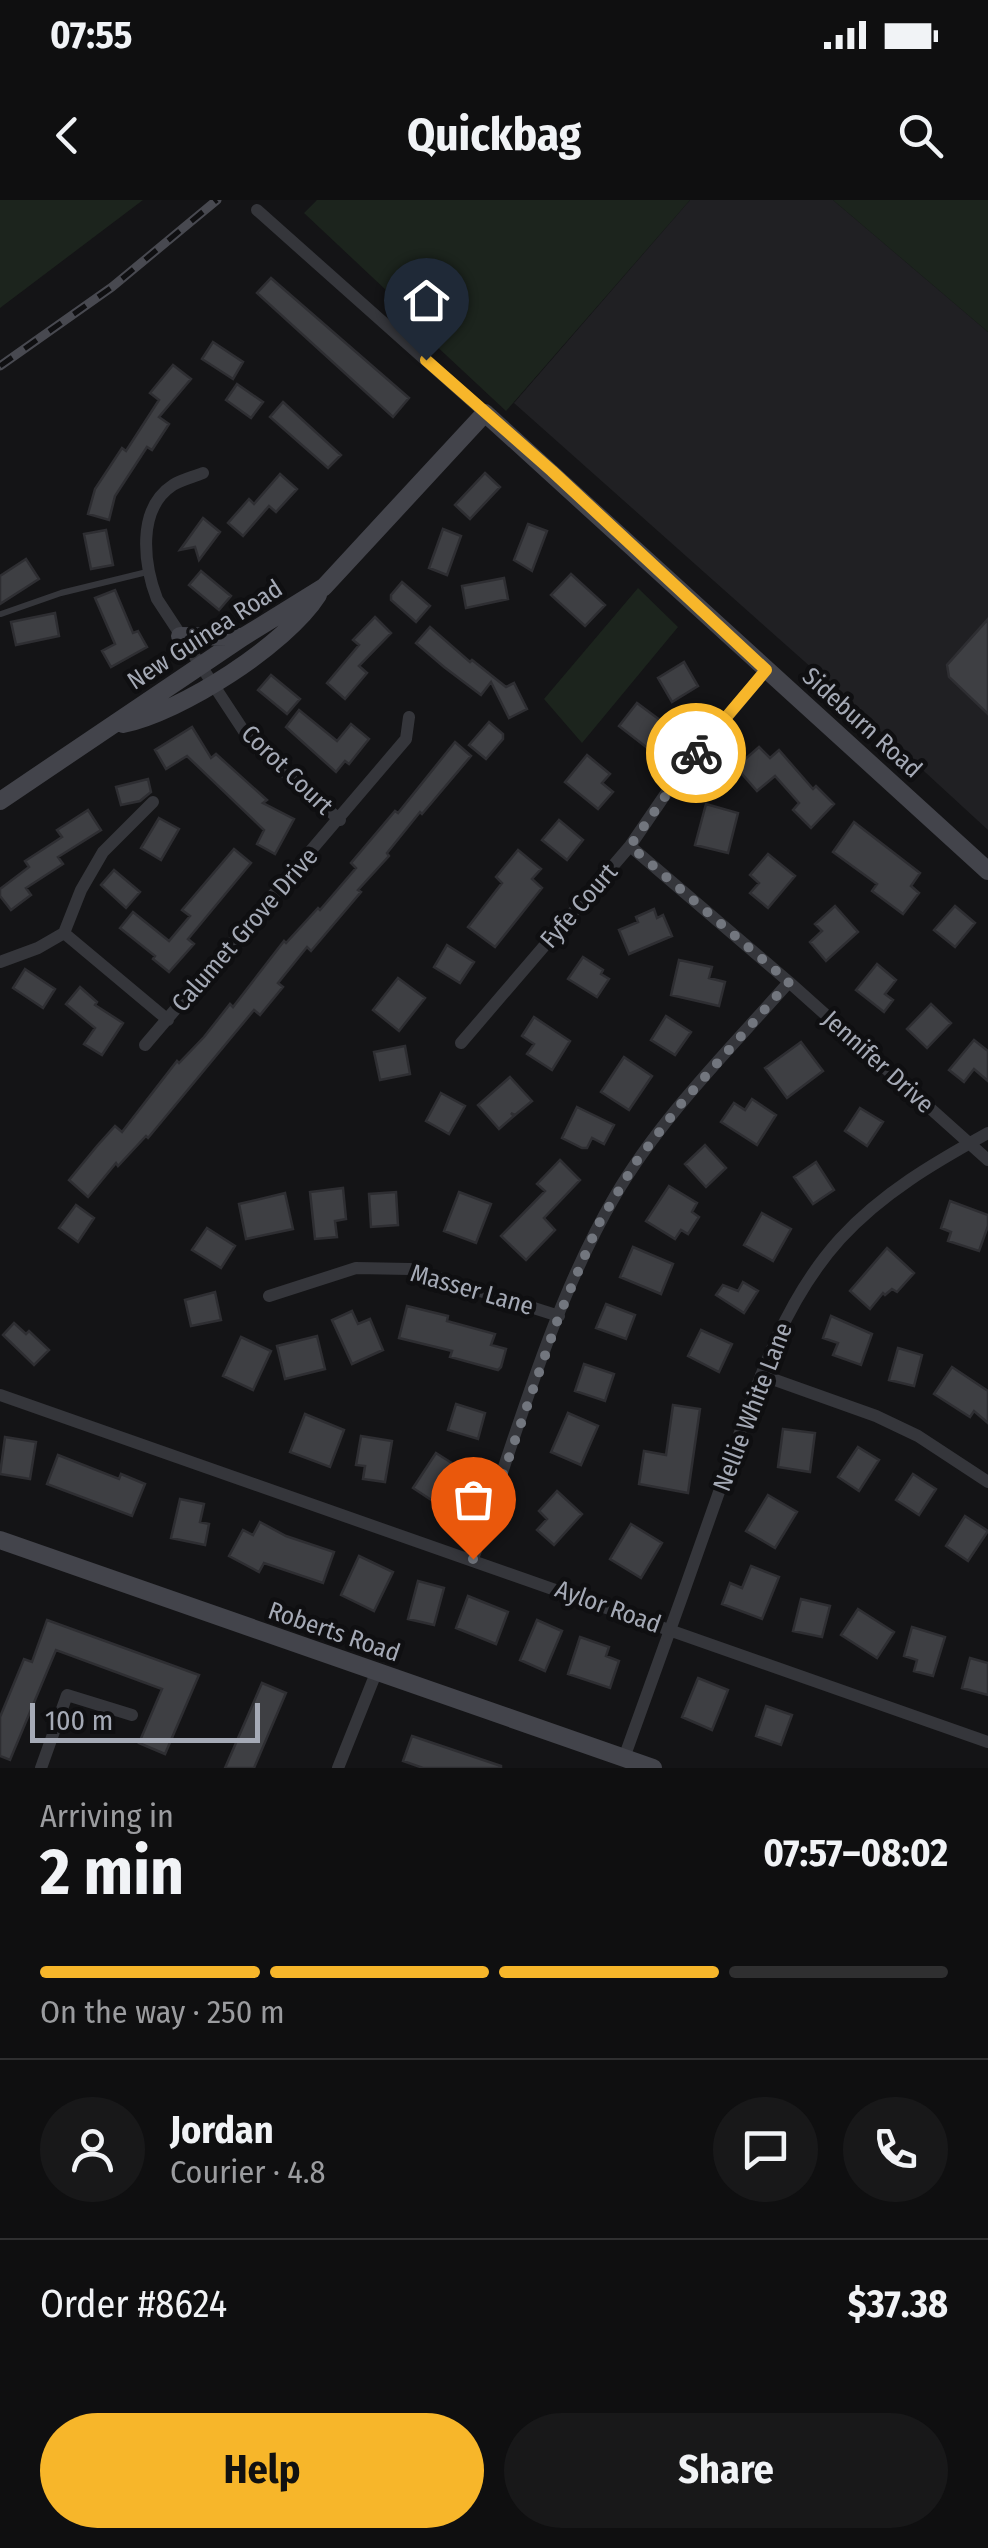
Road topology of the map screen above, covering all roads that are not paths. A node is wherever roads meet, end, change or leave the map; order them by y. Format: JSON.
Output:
{"nodes":[{"id":1,"x":257,"y":210,"type":"dead end"},
{"id":2,"x":485,"y":412,"type":"junction"},
{"id":3,"x":203,"y":473,"type":"dead end"},
{"id":4,"x":147,"y":572,"type":"junction"},
{"id":5,"x":324,"y":586,"type":"junction"},
{"id":6,"x":1,"y":614,"type":"edge"},
{"id":7,"x":180,"y":636,"type":"junction"},
{"id":8,"x":244,"y":637,"type":"junction"},
{"id":9,"x":202,"y":668,"type":"junction"},
{"id":10,"x":766,"y":670,"type":"junction"},
{"id":11,"x":213,"y":685,"type":"junction"},
{"id":12,"x":409,"y":717,"type":"dead end"},
{"id":13,"x":112,"y":726,"type":"junction"},
{"id":14,"x":0,"y":801,"type":"edge"},
{"id":15,"x":152,"y":802,"type":"dead end"},
{"id":16,"x":340,"y":820,"type":"junction"},
{"id":17,"x":630,"y":846,"type":"junction"},
{"id":18,"x":988,"y":870,"type":"edge"},
{"id":19,"x":64,"y":933,"type":"junction"},
{"id":20,"x":0,"y":962,"type":"edge"},
{"id":21,"x":789,"y":982,"type":"junction"},
{"id":22,"x":168,"y":1020,"type":"junction"},
{"id":23,"x":460,"y":1044,"type":"dead end"},
{"id":24,"x":145,"y":1045,"type":"dead end"},
{"id":25,"x":988,"y":1132,"type":"edge"},
{"id":26,"x":968,"y":1143,"type":"junction"},
{"id":27,"x":988,"y":1160,"type":"edge"},
{"id":28,"x":269,"y":1296,"type":"dead end"},
{"id":29,"x":559,"y":1316,"type":"junction"},
{"id":30,"x":761,"y":1375,"type":"junction"},
{"id":31,"x":0,"y":1395,"type":"edge"},
{"id":32,"x":988,"y":1482,"type":"edge"},
{"id":33,"x":0,"y":1540,"type":"edge"},
{"id":34,"x":473,"y":1559,"type":"junction"},
{"id":35,"x":670,"y":1630,"type":"junction"},
{"id":36,"x":376,"y":1673,"type":"junction"},
{"id":37,"x":132,"y":1715,"type":"dead end"},
{"id":38,"x":988,"y":1742,"type":"edge"},
{"id":39,"x":624,"y":1758,"type":"junction"},
{"id":40,"x":41,"y":1768,"type":"edge"},
{"id":41,"x":338,"y":1768,"type":"edge"},
{"id":42,"x":653,"y":1768,"type":"edge"}],
"edges":[{"from":1,"to":2,"type":"street","name":"Sideburn Road"},
{"from":2,"to":5,"type":"street","name":"New Guinea Road"},
{"from":2,"to":10,"type":"street","name":"Sideburn Road"},
{"from":3,"to":4,"type":"street"},
{"from":4,"to":6,"type":"lane"},
{"from":4,"to":7,"type":"street","name":"Corot Court"},
{"from":5,"to":8,"type":"street","name":"New Guinea Road"},
{"from":5,"to":11,"type":"street","name":"New Guinea Road"},
{"from":7,"to":8,"type":"street"},
{"from":7,"to":9,"type":"street","name":"Corot Court"},
{"from":8,"to":9,"type":"street","name":"New Guinea Road"},
{"from":9,"to":11,"type":"street","name":"Corot Court"},
{"from":9,"to":13,"type":"street","name":"New Guinea Road"},
{"from":10,"to":17,"type":"street","name":"Fyfe Court"},
{"from":10,"to":18,"type":"street","name":"Sideburn Road"},
{"from":11,"to":13,"type":"street","name":"New Guinea Road"},
{"from":11,"to":16,"type":"street","name":"Corot Court"},
{"from":12,"to":16,"type":"street","name":"Calumet Grove Drive"},
{"from":13,"to":14,"type":"street","name":"New Guinea Road"},
{"from":15,"to":19,"type":"street"},
{"from":16,"to":22,"type":"street","name":"Calumet Grove Drive"},
{"from":17,"to":21,"type":"street","name":"Jennifer Drive"},
{"from":17,"to":23,"type":"street","name":"Fyfe Court"},
{"from":19,"to":20,"type":"street"},
{"from":19,"to":22,"type":"street"},
{"from":21,"to":26,"type":"street","name":"Jennifer Drive"},
{"from":21,"to":29,"type":"street"},
{"from":22,"to":24,"type":"street","name":"Calumet Grove Drive"},
{"from":25,"to":26,"type":"street","name":"Nellie White Lane"},
{"from":26,"to":27,"type":"street","name":"Jennifer Drive"},
{"from":26,"to":30,"type":"street","name":"Nellie White Lane"},
{"from":28,"to":29,"type":"street","name":"Masser Lane"},
{"from":29,"to":34,"type":"street"},
{"from":30,"to":32,"type":"street"},
{"from":30,"to":35,"type":"street","name":"Nellie White Lane"},
{"from":31,"to":34,"type":"street","name":"Aylor Road"},
{"from":33,"to":36,"type":"street","name":"Roberts Road"},
{"from":34,"to":35,"type":"street","name":"Aylor Road"},
{"from":35,"to":38,"type":"street","name":"Aylor Road"},
{"from":35,"to":39,"type":"street","name":"Nellie White Lane"},
{"from":36,"to":39,"type":"street","name":"Roberts Road"},
{"from":36,"to":41,"type":"street"},
{"from":37,"to":40,"type":"street"},
{"from":39,"to":42,"type":"street","name":"Roberts Road"}]}
